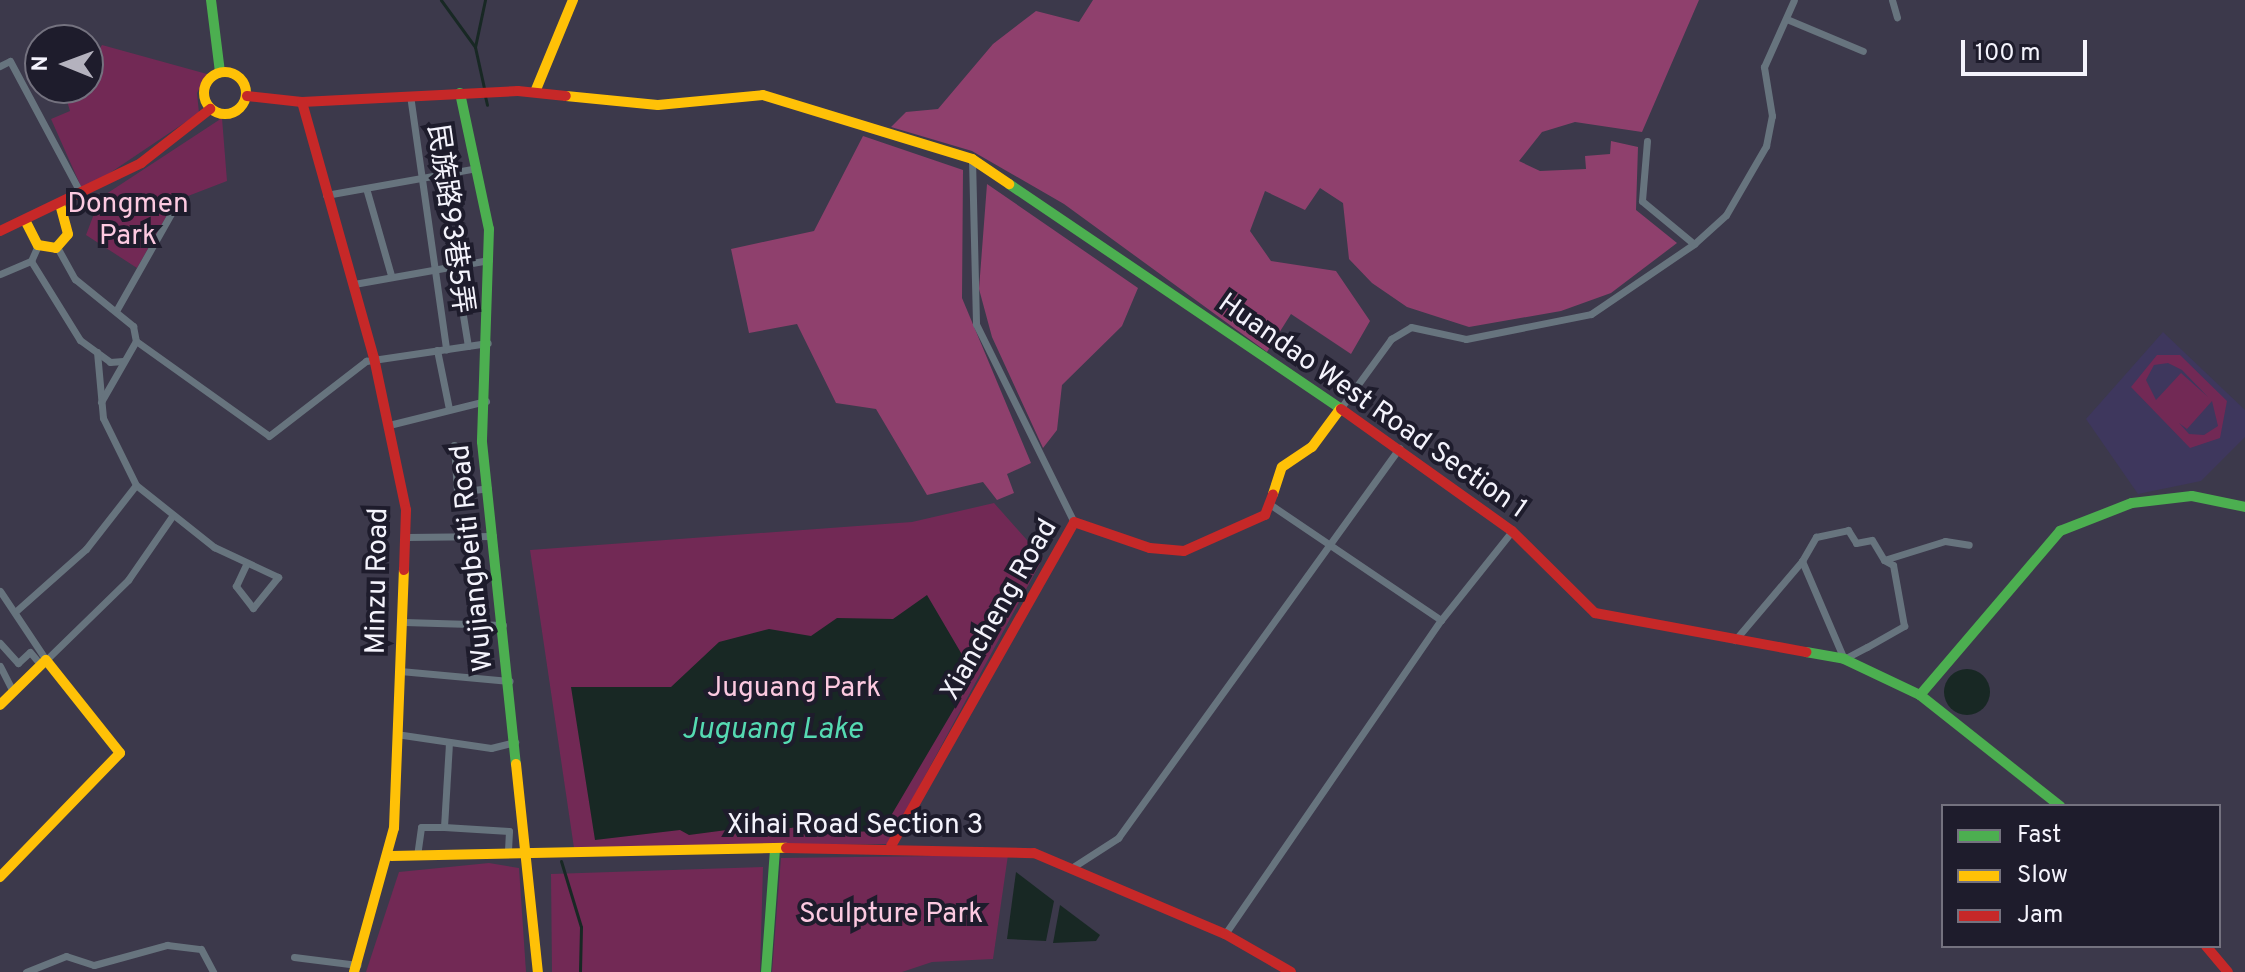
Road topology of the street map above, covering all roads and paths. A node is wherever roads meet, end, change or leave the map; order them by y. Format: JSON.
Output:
{"nodes":[{"id":1,"x":211,"y":0,"type":"edge"},
{"id":2,"x":573,"y":0,"type":"edge"},
{"id":3,"x":1794,"y":0,"type":"edge"},
{"id":4,"x":1892,"y":0,"type":"edge"},
{"id":5,"x":1897,"y":17,"type":"dead end"},
{"id":6,"x":1789,"y":20,"type":"junction"},
{"id":7,"x":1863,"y":51,"type":"dead end"},
{"id":8,"x":0,"y":66,"type":"edge"},
{"id":9,"x":220,"y":72,"type":"junction"},
{"id":10,"x":535,"y":92,"type":"junction"},
{"id":11,"x":466,"y":93,"type":"junction"},
{"id":12,"x":410,"y":95,"type":"junction"},
{"id":13,"x":247,"y":96,"type":"junction"},
{"id":14,"x":302,"y":102,"type":"junction"},
{"id":15,"x":210,"y":109,"type":"junction"},
{"id":16,"x":1647,"y":141,"type":"dead end"},
{"id":17,"x":972,"y":159,"type":"junction"},
{"id":18,"x":477,"y":168,"type":"junction"},
{"id":19,"x":419,"y":178,"type":"junction"},
{"id":20,"x":366,"y":188,"type":"junction"},
{"id":21,"x":326,"y":195,"type":"junction"},
{"id":22,"x":82,"y":196,"type":"junction"},
{"id":23,"x":177,"y":203,"type":"dead end"},
{"id":24,"x":60,"y":205,"type":"junction"},
{"id":25,"x":25,"y":220,"type":"junction"},
{"id":26,"x":0,"y":231,"type":"edge"},
{"id":27,"x":1694,"y":244,"type":"junction"},
{"id":28,"x":38,"y":245,"type":"junction"},
{"id":29,"x":57,"y":247,"type":"junction"},
{"id":30,"x":492,"y":260,"type":"junction"},
{"id":31,"x":31,"y":261,"type":"junction"},
{"id":32,"x":455,"y":266,"type":"junction"},
{"id":33,"x":430,"y":273,"type":"junction"},
{"id":34,"x":0,"y":274,"type":"edge"},
{"id":35,"x":391,"y":275,"type":"junction"},
{"id":36,"x":354,"y":284,"type":"junction"},
{"id":37,"x":116,"y":311,"type":"junction"},
{"id":38,"x":136,"y":341,"type":"junction"},
{"id":39,"x":488,"y":343,"type":"junction"},
{"id":40,"x":468,"y":346,"type":"junction"},
{"id":41,"x":441,"y":349,"type":"junction"},
{"id":42,"x":97,"y":352,"type":"junction"},
{"id":43,"x":370,"y":360,"type":"junction"},
{"id":44,"x":123,"y":361,"type":"junction"},
{"id":45,"x":486,"y":401,"type":"junction"},
{"id":46,"x":100,"y":405,"type":"junction"},
{"id":47,"x":449,"y":409,"type":"junction"},
{"id":48,"x":1340,"y":409,"type":"junction"},
{"id":49,"x":389,"y":425,"type":"junction"},
{"id":50,"x":454,"y":445,"type":"dead end"},
{"id":51,"x":1399,"y":448,"type":"junction"},
{"id":52,"x":136,"y":485,"type":"junction"},
{"id":53,"x":488,"y":488,"type":"junction"},
{"id":54,"x":1268,"y":503,"type":"junction"},
{"id":55,"x":2245,"y":507,"type":"edge"},
{"id":56,"x":173,"y":515,"type":"junction"},
{"id":57,"x":1074,"y":522,"type":"junction"},
{"id":58,"x":1512,"y":531,"type":"junction"},
{"id":59,"x":493,"y":536,"type":"junction"},
{"id":60,"x":407,"y":537,"type":"junction"},
{"id":61,"x":1331,"y":543,"type":"junction"},
{"id":62,"x":1969,"y":545,"type":"dead end"},
{"id":63,"x":1884,"y":560,"type":"junction"},
{"id":64,"x":1802,"y":561,"type":"junction"},
{"id":65,"x":246,"y":565,"type":"junction"},
{"id":66,"x":0,"y":591,"type":"edge"},
{"id":67,"x":15,"y":612,"type":"junction"},
{"id":68,"x":1441,"y":620,"type":"junction"},
{"id":69,"x":404,"y":622,"type":"junction"},
{"id":70,"x":503,"y":625,"type":"junction"},
{"id":71,"x":1735,"y":640,"type":"junction"},
{"id":72,"x":0,"y":643,"type":"edge"},
{"id":73,"x":1844,"y":659,"type":"junction"},
{"id":74,"x":44,"y":663,"type":"junction"},
{"id":75,"x":0,"y":666,"type":"edge"},
{"id":76,"x":400,"y":671,"type":"junction"},
{"id":77,"x":510,"y":681,"type":"junction"},
{"id":78,"x":1920,"y":695,"type":"junction"},
{"id":79,"x":5,"y":696,"type":"edge"},
{"id":80,"x":396,"y":734,"type":"junction"},
{"id":81,"x":449,"y":742,"type":"junction"},
{"id":82,"x":517,"y":742,"type":"junction"},
{"id":83,"x":2057,"y":804,"type":"edge"},
{"id":84,"x":444,"y":827,"type":"junction"},
{"id":85,"x":891,"y":846,"type":"junction"},
{"id":86,"x":775,"y":850,"type":"junction"},
{"id":87,"x":508,"y":853,"type":"junction"},
{"id":88,"x":531,"y":853,"type":"junction"},
{"id":89,"x":391,"y":856,"type":"junction"},
{"id":90,"x":417,"y":856,"type":"junction"},
{"id":91,"x":1073,"y":867,"type":"junction"},
{"id":92,"x":0,"y":877,"type":"edge"},
{"id":93,"x":1225,"y":934,"type":"junction"},
{"id":94,"x":2208,"y":948,"type":"edge"},
{"id":95,"x":294,"y":957,"type":"dead end"},
{"id":96,"x":356,"y":968,"type":"edge"},
{"id":97,"x":26,"y":972,"type":"edge"},
{"id":98,"x":213,"y":972,"type":"edge"},
{"id":99,"x":538,"y":972,"type":"edge"},
{"id":100,"x":766,"y":972,"type":"edge"},
{"id":101,"x":1291,"y":972,"type":"edge"},
{"id":102,"x":2228,"y":972,"type":"edge"}],
"edges":[{"from":1,"to":9,"type":"main road"},
{"from":2,"to":10,"type":"main road"},
{"from":3,"to":6,"type":"street"},
{"from":4,"to":5,"type":"street"},
{"from":6,"to":7,"type":"street"},
{"from":6,"to":27,"type":"street"},
{"from":8,"to":22,"type":"street"},
{"from":9,"to":13,"type":"main road"},
{"from":9,"to":15,"type":"main road"},
{"from":10,"to":11,"type":"main road","name":"Huandao West Road Section 1"},
{"from":10,"to":17,"type":"main road","name":"Huandao West Road Section 1"},
{"from":11,"to":12,"type":"main road"},
{"from":11,"to":18,"type":"main road","name":"Wujiangbeiti Road"},
{"from":12,"to":14,"type":"main road"},
{"from":12,"to":19,"type":"street","name":"民族路93巷5弄"},
{"from":13,"to":14,"type":"main road"},
{"from":13,"to":15,"type":"main road"},
{"from":14,"to":21,"type":"main road","name":"Minzu Road"},
{"from":15,"to":22,"type":"main road"},
{"from":16,"to":27,"type":"street"},
{"from":17,"to":48,"type":"main road","name":"Huandao West Road Section 1"},
{"from":17,"to":57,"type":"street"},
{"from":18,"to":19,"type":"street"},
{"from":18,"to":30,"type":"main road","name":"Wujiangbeiti Road"},
{"from":19,"to":20,"type":"street"},
{"from":19,"to":33,"type":"street","name":"民族路93巷5弄"},
{"from":20,"to":21,"type":"street"},
{"from":20,"to":35,"type":"street"},
{"from":21,"to":36,"type":"main road","name":"Minzu Road"},
{"from":22,"to":24,"type":"main road"},
{"from":23,"to":37,"type":"street"},
{"from":24,"to":25,"type":"main road"},
{"from":24,"to":29,"type":"main road"},
{"from":25,"to":26,"type":"main road"},
{"from":25,"to":28,"type":"main road"},
{"from":27,"to":48,"type":"street"},
{"from":28,"to":29,"type":"main road"},
{"from":28,"to":31,"type":"street"},
{"from":29,"to":37,"type":"street"},
{"from":30,"to":32,"type":"street"},
{"from":30,"to":39,"type":"main road","name":"Wujiangbeiti Road"},
{"from":31,"to":34,"type":"street"},
{"from":31,"to":42,"type":"street"},
{"from":32,"to":33,"type":"street"},
{"from":32,"to":40,"type":"street"},
{"from":33,"to":35,"type":"street"},
{"from":33,"to":41,"type":"street","name":"民族路93巷5弄"},
{"from":35,"to":36,"type":"street"},
{"from":36,"to":43,"type":"main road","name":"Minzu Road"},
{"from":37,"to":38,"type":"street"},
{"from":38,"to":43,"type":"street"},
{"from":38,"to":44,"type":"street"},
{"from":39,"to":40,"type":"street"},
{"from":39,"to":45,"type":"main road","name":"Wujiangbeiti Road"},
{"from":40,"to":41,"type":"street"},
{"from":41,"to":43,"type":"street"},
{"from":41,"to":47,"type":"street","name":"民族路93巷5弄"},
{"from":42,"to":44,"type":"street"},
{"from":42,"to":46,"type":"street"},
{"from":43,"to":49,"type":"main road","name":"Minzu Road"},
{"from":44,"to":46,"type":"street"},
{"from":45,"to":47,"type":"street"},
{"from":45,"to":53,"type":"main road","name":"Wujiangbeiti Road"},
{"from":46,"to":52,"type":"street"},
{"from":47,"to":49,"type":"street"},
{"from":48,"to":51,"type":"main road","name":"Huandao West Road Section 1"},
{"from":48,"to":54,"type":"main road","name":"Xiancheng Road"},
{"from":49,"to":60,"type":"main road","name":"Minzu Road"},
{"from":50,"to":53,"type":"street"},
{"from":51,"to":58,"type":"main road","name":"Huandao West Road Section 1"},
{"from":51,"to":61,"type":"street"},
{"from":52,"to":56,"type":"street"},
{"from":52,"to":67,"type":"street"},
{"from":53,"to":59,"type":"main road","name":"Wujiangbeiti Road"},
{"from":54,"to":57,"type":"main road","name":"Xiancheng Road"},
{"from":54,"to":61,"type":"street"},
{"from":55,"to":78,"type":"main road"},
{"from":56,"to":65,"type":"street"},
{"from":56,"to":74,"type":"street"},
{"from":57,"to":85,"type":"main road","name":"Xiancheng Road"},
{"from":58,"to":68,"type":"street"},
{"from":58,"to":71,"type":"main road","name":"Huandao West Road Section 1"},
{"from":59,"to":60,"type":"street"},
{"from":59,"to":70,"type":"main road","name":"Wujiangbeiti Road"},
{"from":60,"to":69,"type":"main road","name":"Minzu Road"},
{"from":61,"to":68,"type":"street"},
{"from":61,"to":91,"type":"street"},
{"from":62,"to":63,"type":"street"},
{"from":63,"to":64,"type":"street"},
{"from":63,"to":73,"type":"street"},
{"from":64,"to":71,"type":"street"},
{"from":64,"to":73,"type":"street"},
{"from":65,"to":65,"type":"street"},
{"from":66,"to":67,"type":"street"},
{"from":67,"to":74,"type":"street"},
{"from":68,"to":93,"type":"street"},
{"from":69,"to":70,"type":"street"},
{"from":69,"to":76,"type":"main road","name":"Minzu Road"},
{"from":70,"to":77,"type":"main road","name":"Wujiangbeiti Road"},
{"from":71,"to":73,"type":"main road","name":"Huandao West Road Section 1"},
{"from":72,"to":74,"type":"street"},
{"from":73,"to":78,"type":"main road","name":"Huandao West Road Section 1"},
{"from":74,"to":79,"type":"main road"},
{"from":74,"to":92,"type":"main road"},
{"from":75,"to":79,"type":"street"},
{"from":76,"to":77,"type":"street"},
{"from":76,"to":80,"type":"main road","name":"Minzu Road"},
{"from":77,"to":82,"type":"main road","name":"Wujiangbeiti Road"},
{"from":78,"to":83,"type":"main road","name":"Huandao West Road Section 1"},
{"from":80,"to":81,"type":"street"},
{"from":80,"to":89,"type":"main road","name":"Minzu Road"},
{"from":81,"to":82,"type":"street"},
{"from":81,"to":84,"type":"street"},
{"from":82,"to":88,"type":"main road","name":"Wujiangbeiti Road"},
{"from":84,"to":87,"type":"street"},
{"from":84,"to":90,"type":"street"},
{"from":85,"to":86,"type":"main road","name":"Xihai Road Section 3"},
{"from":85,"to":91,"type":"main road","name":"Xihai Road Section 3"},
{"from":86,"to":88,"type":"main road","name":"Xihai Road Section 3"},
{"from":86,"to":100,"type":"main road"},
{"from":87,"to":88,"type":"main road","name":"Xihai Road Section 3"},
{"from":87,"to":90,"type":"main road","name":"Xihai Road Section 3"},
{"from":88,"to":99,"type":"main road","name":"Wujiangbeiti Road"},
{"from":89,"to":90,"type":"main road","name":"Xihai Road Section 3"},
{"from":89,"to":96,"type":"main road","name":"Minzu Road"},
{"from":91,"to":93,"type":"main road","name":"Xihai Road Section 3"},
{"from":93,"to":101,"type":"main road","name":"Xihai Road Section 3"},
{"from":94,"to":102,"type":"main road"},
{"from":95,"to":96,"type":"street"},
{"from":97,"to":98,"type":"street"}]}
